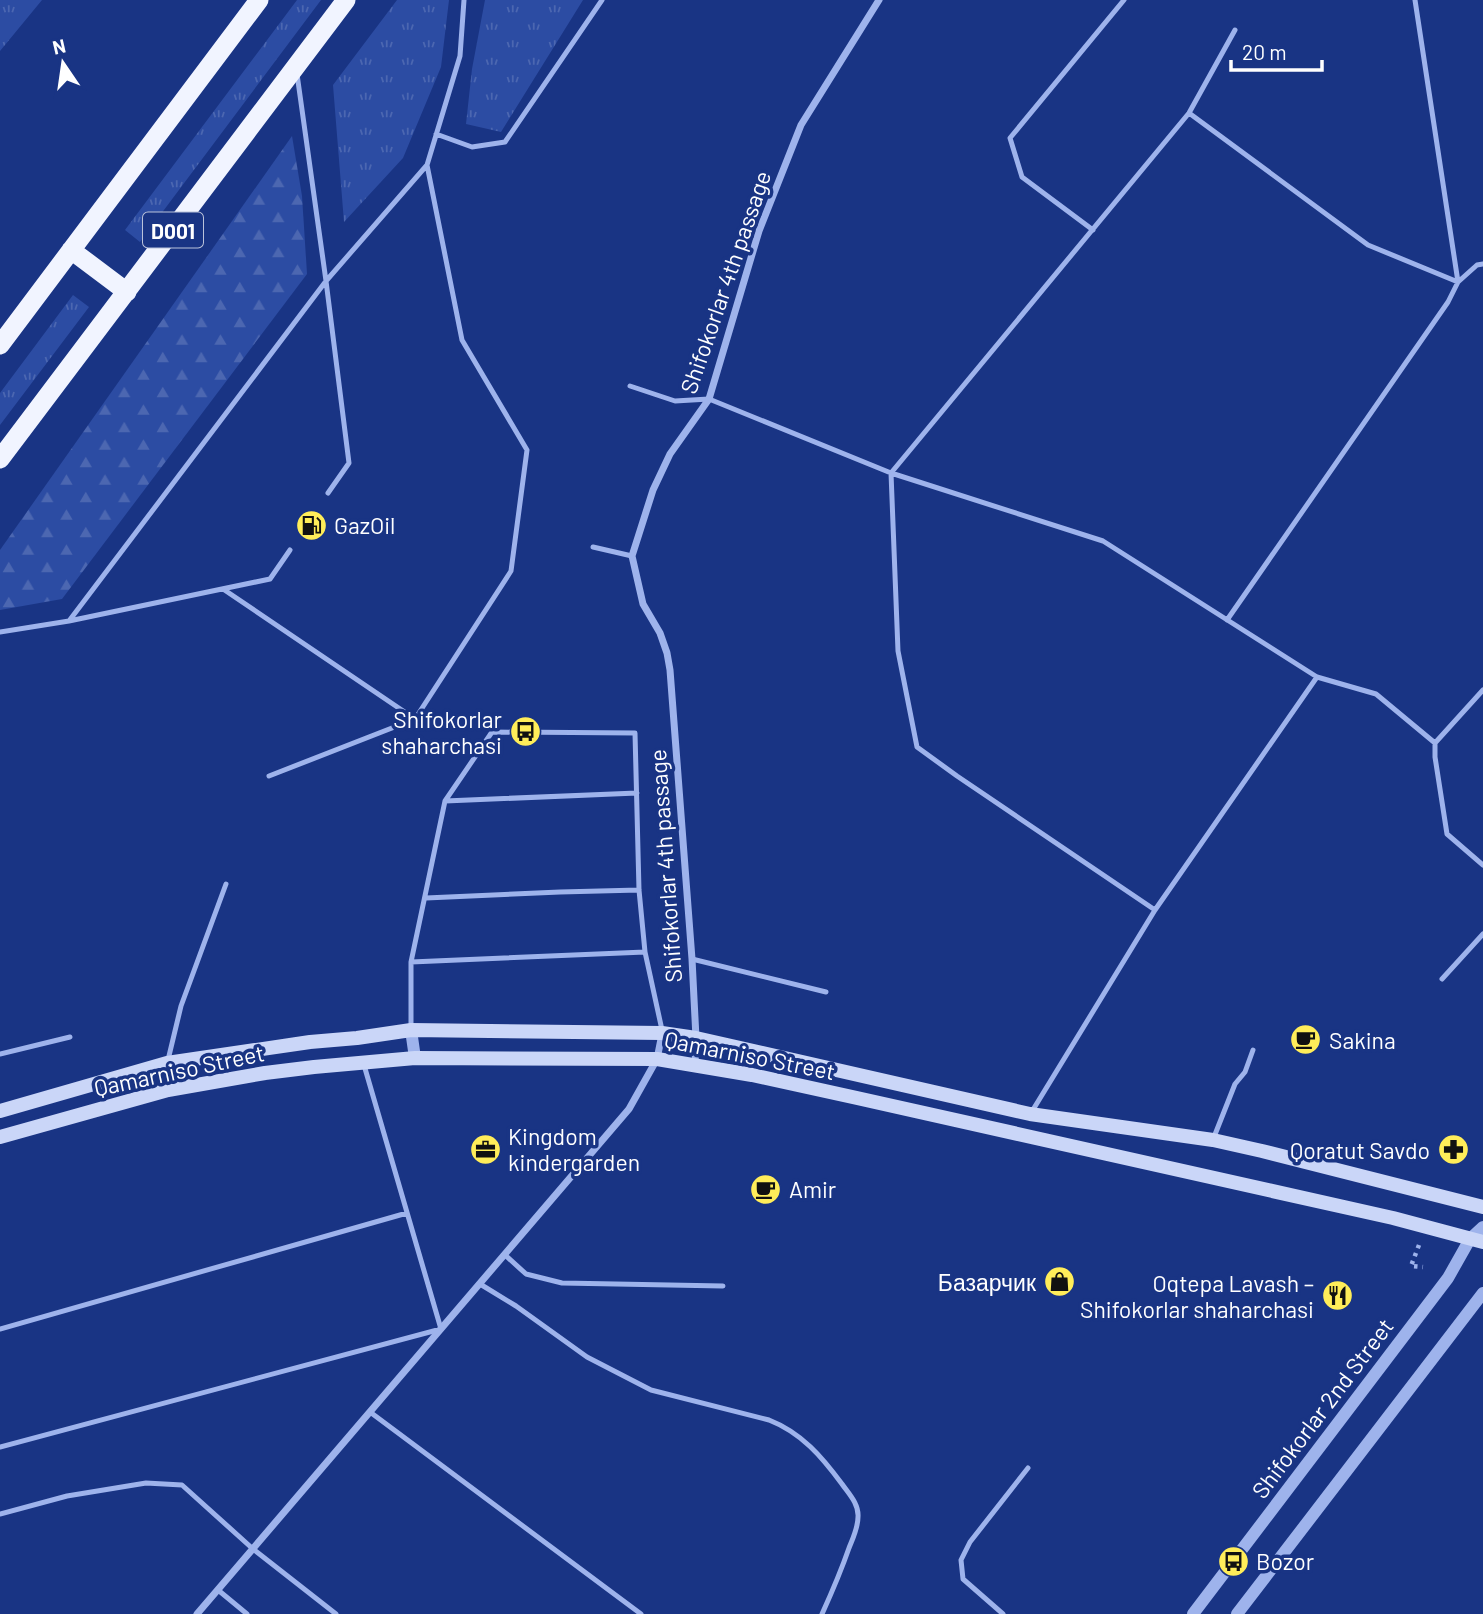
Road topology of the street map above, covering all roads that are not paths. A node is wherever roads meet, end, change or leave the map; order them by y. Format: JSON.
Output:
{"nodes":[{"id":1,"x":259,"y":0,"type":"edge"},
{"id":2,"x":346,"y":0,"type":"edge"},
{"id":3,"x":464,"y":0,"type":"edge"},
{"id":4,"x":602,"y":0,"type":"edge"},
{"id":5,"x":879,"y":0,"type":"edge"},
{"id":6,"x":1124,"y":0,"type":"edge"},
{"id":7,"x":1415,"y":0,"type":"edge"},
{"id":8,"x":1235,"y":30,"type":"dead end"},
{"id":9,"x":296,"y":67,"type":"junction"},
{"id":10,"x":1189,"y":113,"type":"junction"},
{"id":11,"x":436,"y":134,"type":"junction"},
{"id":12,"x":427,"y":165,"type":"junction"},
{"id":13,"x":1093,"y":230,"type":"junction"},
{"id":14,"x":71,"y":250,"type":"junction"},
{"id":15,"x":1483,"y":264,"type":"edge"},
{"id":16,"x":326,"y":281,"type":"junction"},
{"id":17,"x":1458,"y":282,"type":"junction"},
{"id":18,"x":127,"y":292,"type":"junction"},
{"id":19,"x":0,"y":345,"type":"edge"},
{"id":20,"x":630,"y":386,"type":"dead end"},
{"id":21,"x":709,"y":398,"type":"junction"},
{"id":22,"x":0,"y":459,"type":"edge"},
{"id":23,"x":891,"y":473,"type":"junction"},
{"id":24,"x":328,"y":493,"type":"dead end"},
{"id":25,"x":593,"y":547,"type":"dead end"},
{"id":26,"x":290,"y":550,"type":"dead end"},
{"id":27,"x":632,"y":556,"type":"junction"},
{"id":28,"x":223,"y":589,"type":"junction"},
{"id":29,"x":1227,"y":620,"type":"junction"},
{"id":30,"x":69,"y":621,"type":"junction"},
{"id":31,"x":0,"y":632,"type":"edge"},
{"id":32,"x":1317,"y":677,"type":"junction"},
{"id":33,"x":1483,"y":690,"type":"edge"},
{"id":34,"x":415,"y":719,"type":"junction"},
{"id":35,"x":1435,"y":743,"type":"junction"},
{"id":36,"x":269,"y":776,"type":"dead end"},
{"id":37,"x":637,"y":793,"type":"junction"},
{"id":38,"x":444,"y":801,"type":"junction"},
{"id":39,"x":1483,"y":865,"type":"edge"},
{"id":40,"x":226,"y":884,"type":"dead end"},
{"id":41,"x":639,"y":890,"type":"junction"},
{"id":42,"x":426,"y":898,"type":"junction"},
{"id":43,"x":1154,"y":910,"type":"junction"},
{"id":44,"x":1483,"y":934,"type":"edge"},
{"id":45,"x":645,"y":952,"type":"junction"},
{"id":46,"x":692,"y":959,"type":"junction"},
{"id":47,"x":411,"y":962,"type":"junction"},
{"id":48,"x":1443,"y":979,"type":"dead end"},
{"id":49,"x":826,"y":992,"type":"dead end"},
{"id":50,"x":411,"y":1030,"type":"junction"},
{"id":51,"x":662,"y":1033,"type":"junction"},
{"id":52,"x":71,"y":1037,"type":"dead end"},
{"id":53,"x":696,"y":1038,"type":"junction"},
{"id":54,"x":1253,"y":1050,"type":"dead end"},
{"id":55,"x":0,"y":1054,"type":"edge"},
{"id":56,"x":415,"y":1058,"type":"junction"},
{"id":57,"x":657,"y":1059,"type":"junction"},
{"id":58,"x":167,"y":1063,"type":"junction"},
{"id":59,"x":363,"y":1063,"type":"junction"},
{"id":60,"x":695,"y":1066,"type":"junction"},
{"id":61,"x":0,"y":1111,"type":"edge"},
{"id":62,"x":1030,"y":1114,"type":"junction"},
{"id":63,"x":0,"y":1137,"type":"edge"},
{"id":64,"x":1213,"y":1140,"type":"junction"},
{"id":65,"x":1483,"y":1207,"type":"edge"},
{"id":66,"x":407,"y":1213,"type":"junction"},
{"id":67,"x":1483,"y":1227,"type":"edge"},
{"id":68,"x":1477,"y":1241,"type":"edge"},
{"id":69,"x":505,"y":1255,"type":"junction"},
{"id":70,"x":480,"y":1284,"type":"junction"},
{"id":71,"x":723,"y":1286,"type":"dead end"},
{"id":72,"x":1483,"y":1293,"type":"edge"},
{"id":73,"x":0,"y":1329,"type":"edge"},
{"id":74,"x":441,"y":1329,"type":"junction"},
{"id":75,"x":370,"y":1412,"type":"junction"},
{"id":76,"x":0,"y":1447,"type":"edge"},
{"id":77,"x":1028,"y":1468,"type":"dead end"},
{"id":78,"x":0,"y":1514,"type":"edge"},
{"id":79,"x":253,"y":1549,"type":"junction"},
{"id":80,"x":218,"y":1590,"type":"junction"},
{"id":81,"x":197,"y":1614,"type":"edge"},
{"id":82,"x":247,"y":1614,"type":"edge"},
{"id":83,"x":336,"y":1614,"type":"edge"},
{"id":84,"x":640,"y":1614,"type":"edge"},
{"id":85,"x":822,"y":1614,"type":"edge"},
{"id":86,"x":1003,"y":1614,"type":"edge"},
{"id":87,"x":1193,"y":1614,"type":"edge"},
{"id":88,"x":1237,"y":1614,"type":"edge"}],
"edges":[{"from":1,"to":14,"type":"highway"},
{"from":2,"to":9,"type":"highway","number":"D001"},
{"from":3,"to":11,"type":"lane"},
{"from":4,"to":11,"type":"lane"},
{"from":5,"to":21,"type":"street","name":"Shifokorlar 4th passage"},
{"from":6,"to":13,"type":"lane"},
{"from":7,"to":17,"type":"lane"},
{"from":8,"to":10,"type":"lane"},
{"from":9,"to":16,"type":"lane"},
{"from":9,"to":18,"type":"highway","number":"D001"},
{"from":10,"to":13,"type":"lane"},
{"from":10,"to":17,"type":"lane"},
{"from":11,"to":12,"type":"lane"},
{"from":12,"to":16,"type":"lane"},
{"from":12,"to":34,"type":"lane"},
{"from":13,"to":23,"type":"lane"},
{"from":14,"to":18,"type":"highway"},
{"from":14,"to":19,"type":"highway"},
{"from":15,"to":17,"type":"lane"},
{"from":16,"to":24,"type":"lane"},
{"from":16,"to":30,"type":"lane"},
{"from":17,"to":29,"type":"lane"},
{"from":18,"to":22,"type":"highway","number":"D001"},
{"from":20,"to":21,"type":"lane"},
{"from":21,"to":23,"type":"lane"},
{"from":21,"to":27,"type":"street","name":"Shifokorlar 4th passage"},
{"from":23,"to":29,"type":"lane"},
{"from":23,"to":43,"type":"lane"},
{"from":25,"to":27,"type":"lane"},
{"from":26,"to":28,"type":"lane"},
{"from":27,"to":46,"type":"street","name":"Shifokorlar 4th passage"},
{"from":28,"to":30,"type":"lane"},
{"from":28,"to":34,"type":"lane"},
{"from":29,"to":32,"type":"lane"},
{"from":30,"to":31,"type":"lane"},
{"from":32,"to":35,"type":"lane"},
{"from":32,"to":43,"type":"lane"},
{"from":33,"to":35,"type":"lane"},
{"from":34,"to":36,"type":"lane"},
{"from":35,"to":39,"type":"lane"},
{"from":37,"to":38,"type":"lane"},
{"from":37,"to":38,"type":"lane"},
{"from":37,"to":41,"type":"lane"},
{"from":38,"to":42,"type":"lane"},
{"from":40,"to":58,"type":"lane"},
{"from":41,"to":42,"type":"lane"},
{"from":41,"to":45,"type":"lane"},
{"from":42,"to":47,"type":"lane"},
{"from":43,"to":62,"type":"lane"},
{"from":44,"to":48,"type":"lane"},
{"from":45,"to":47,"type":"lane"},
{"from":45,"to":51,"type":"lane"},
{"from":46,"to":49,"type":"lane"},
{"from":46,"to":53,"type":"street","name":"Shifokorlar 4th passage"},
{"from":47,"to":50,"type":"lane"},
{"from":50,"to":51,"type":"main road","name":"Qamarniso Street"},
{"from":50,"to":56,"type":"street"},
{"from":50,"to":58,"type":"main road","name":"Qamarniso Street"},
{"from":51,"to":53,"type":"main road","name":"Qamarniso Street"},
{"from":51,"to":57,"type":"street"},
{"from":52,"to":55,"type":"lane"},
{"from":53,"to":60,"type":"street","name":"Shifokorlar 4th passage"},
{"from":53,"to":62,"type":"main road","name":"Qamarniso Street"},
{"from":54,"to":64,"type":"lane"},
{"from":56,"to":57,"type":"main road","name":"Qamarniso Street"},
{"from":56,"to":59,"type":"main road","name":"Qamarniso Street"},
{"from":57,"to":60,"type":"main road","name":"Qamarniso Street"},
{"from":57,"to":69,"type":"street"},
{"from":58,"to":61,"type":"main road","name":"Qamarniso Street"},
{"from":59,"to":63,"type":"main road","name":"Qamarniso Street"},
{"from":59,"to":66,"type":"lane"},
{"from":60,"to":68,"type":"main road","name":"Qamarniso Street"},
{"from":62,"to":64,"type":"main road","name":"Qamarniso Street"},
{"from":64,"to":65,"type":"main road","name":"Qamarniso Street"},
{"from":66,"to":73,"type":"lane"},
{"from":66,"to":74,"type":"lane"},
{"from":67,"to":68,"type":"street","name":"Shifokorlar 2nd Street"},
{"from":68,"to":87,"type":"street","name":"Shifokorlar 2nd Street"},
{"from":69,"to":70,"type":"street"},
{"from":69,"to":71,"type":"lane"},
{"from":70,"to":74,"type":"street"},
{"from":70,"to":85,"type":"lane"},
{"from":72,"to":88,"type":"street"},
{"from":74,"to":75,"type":"street"},
{"from":74,"to":76,"type":"lane"},
{"from":75,"to":79,"type":"street"},
{"from":75,"to":84,"type":"lane"},
{"from":77,"to":86,"type":"lane"},
{"from":78,"to":79,"type":"lane"},
{"from":79,"to":80,"type":"street"},
{"from":79,"to":83,"type":"lane"},
{"from":80,"to":81,"type":"street"},
{"from":80,"to":82,"type":"lane"}]}
